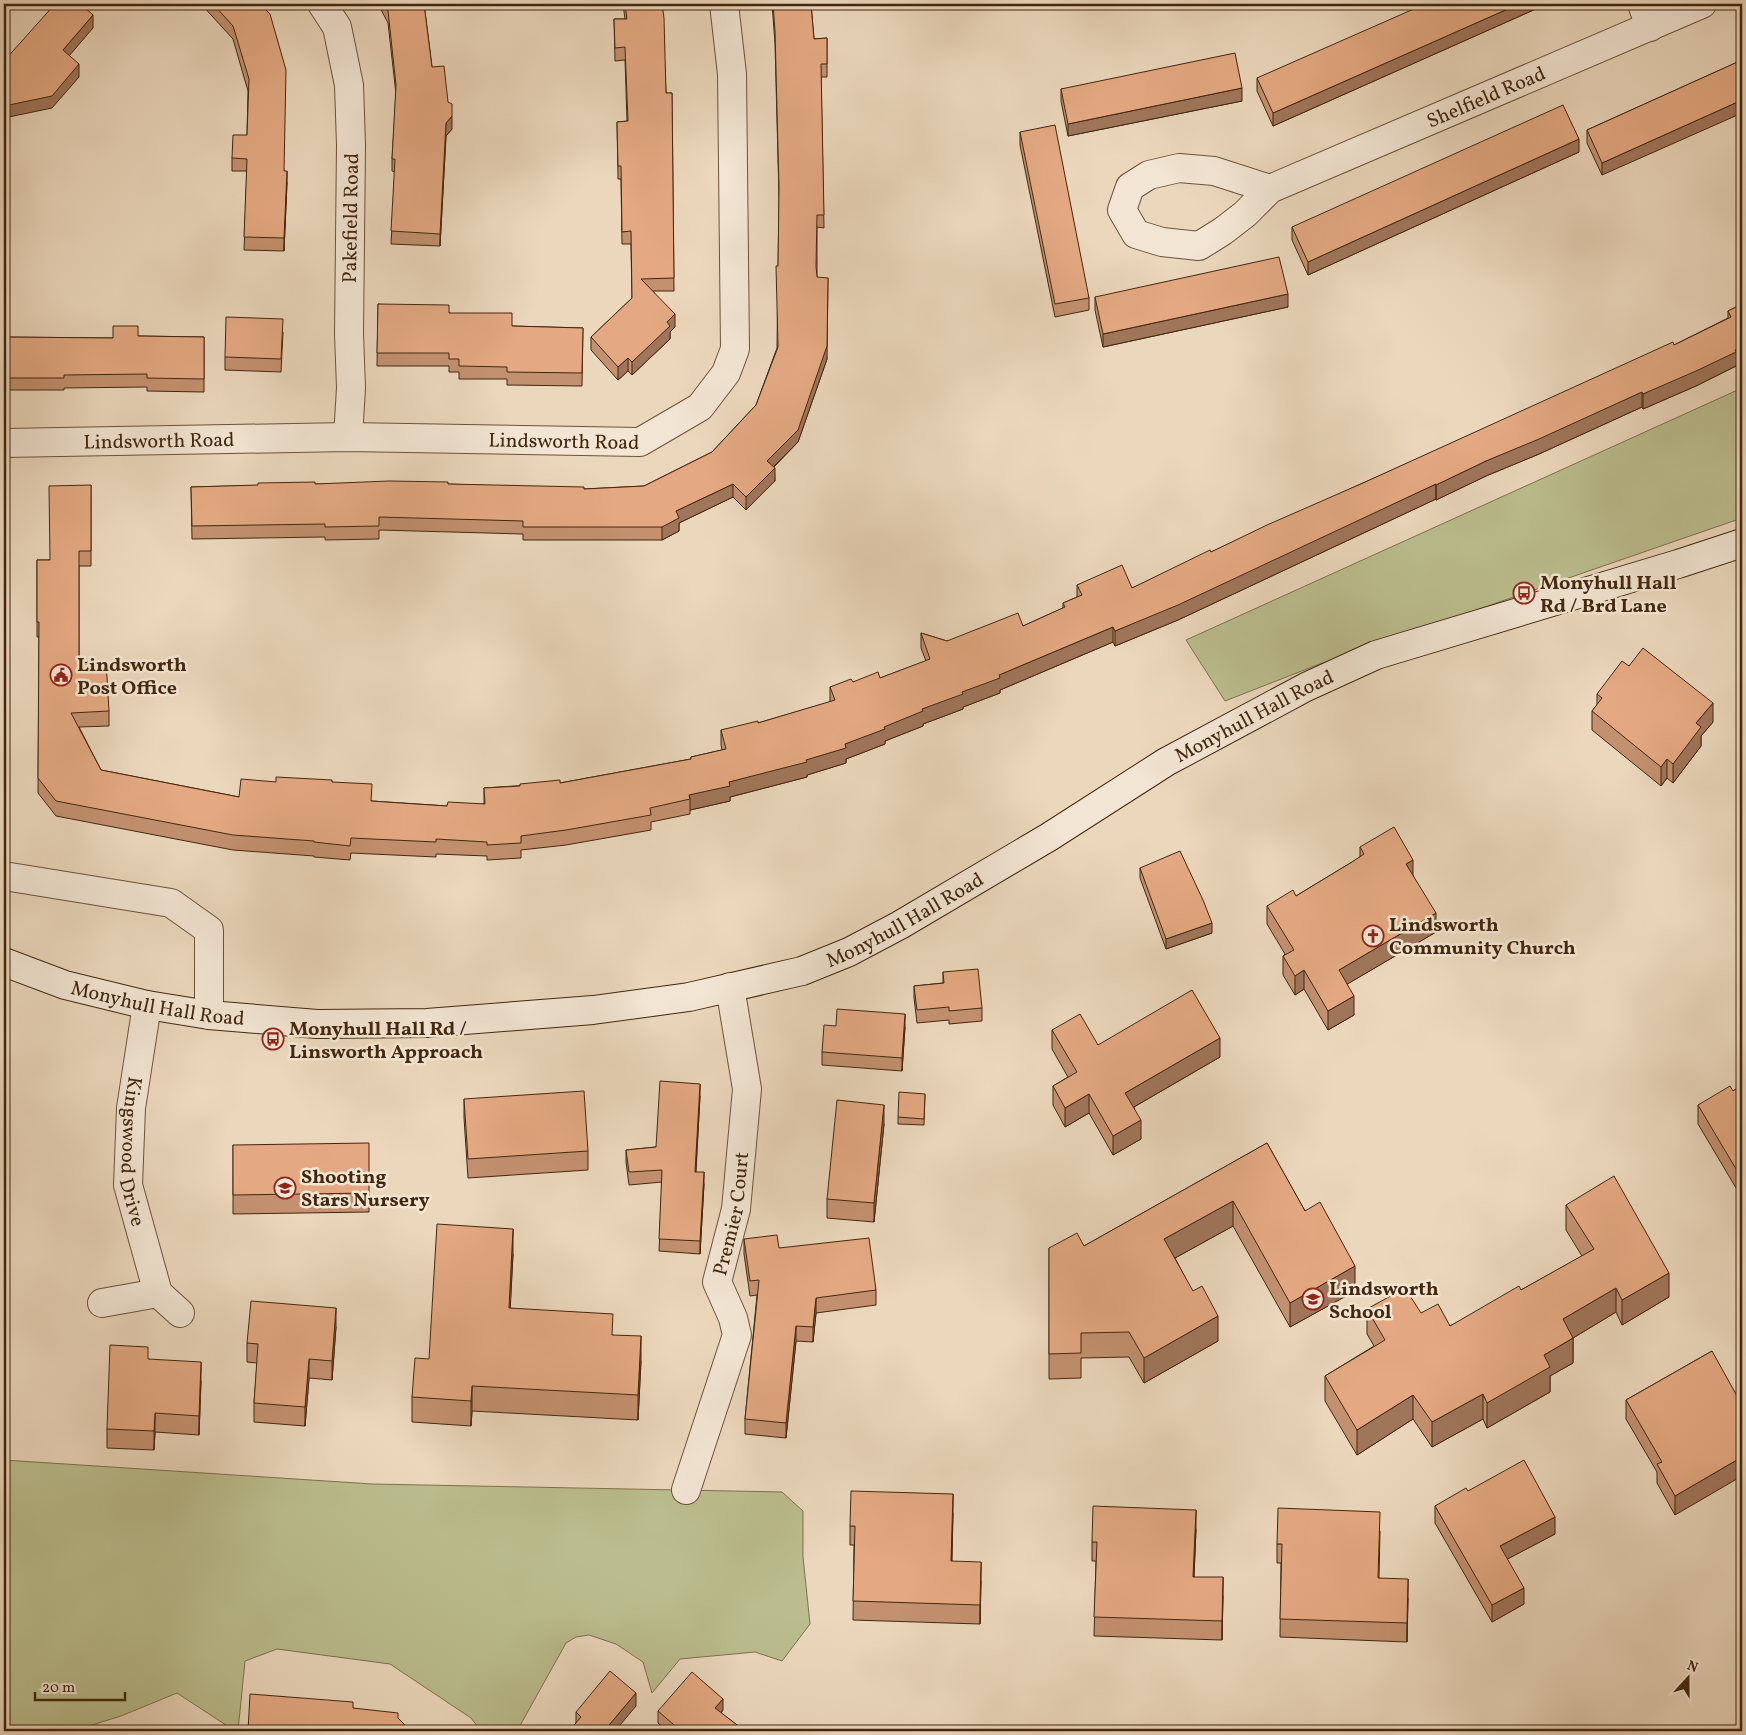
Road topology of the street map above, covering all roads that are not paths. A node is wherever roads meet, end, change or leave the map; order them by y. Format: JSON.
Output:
{"nodes":[{"id":1,"x":322,"y":4,"type":"edge"},
{"id":2,"x":724,"y":4,"type":"edge"},
{"id":3,"x":1702,"y":4,"type":"edge"},
{"id":4,"x":1646,"y":15,"type":"edge"},
{"id":5,"x":1270,"y":189,"type":"junction"},
{"id":6,"x":348,"y":437,"type":"junction"},
{"id":7,"x":4,"y":443,"type":"edge"},
{"id":8,"x":1742,"y":543,"type":"edge"},
{"id":9,"x":4,"y":876,"type":"edge"},
{"id":10,"x":4,"y":962,"type":"edge"},
{"id":11,"x":730,"y":987,"type":"junction"},
{"id":12,"x":147,"y":1005,"type":"junction"},
{"id":13,"x":209,"y":1016,"type":"junction"},
{"id":14,"x":158,"y":1293,"type":"junction"},
{"id":15,"x":102,"y":1303,"type":"dead end"},
{"id":16,"x":180,"y":1313,"type":"dead end"},
{"id":17,"x":686,"y":1490,"type":"dead end"}],
"edges":[{"from":1,"to":6,"type":"street","name":"Pakefield Road"},
{"from":2,"to":6,"type":"street","name":"Lindsworth Road"},
{"from":3,"to":4,"type":"street","name":"Shelfield Road"},
{"from":4,"to":5,"type":"street","name":"Shelfield Road"},
{"from":5,"to":5,"type":"street","name":"Shelfield Road"},
{"from":6,"to":7,"type":"street","name":"Lindsworth Road"},
{"from":8,"to":11,"type":"street","name":"Monyhull Hall Road"},
{"from":9,"to":13,"type":"street"},
{"from":10,"to":12,"type":"street","name":"Monyhull Hall Road"},
{"from":11,"to":13,"type":"street","name":"Monyhull Hall Road"},
{"from":11,"to":17,"type":"street","name":"Premier Court"},
{"from":12,"to":13,"type":"street","name":"Monyhull Hall Road"},
{"from":12,"to":14,"type":"street","name":"Kingswood Drive"},
{"from":14,"to":15,"type":"street"},
{"from":14,"to":16,"type":"street"}]}
